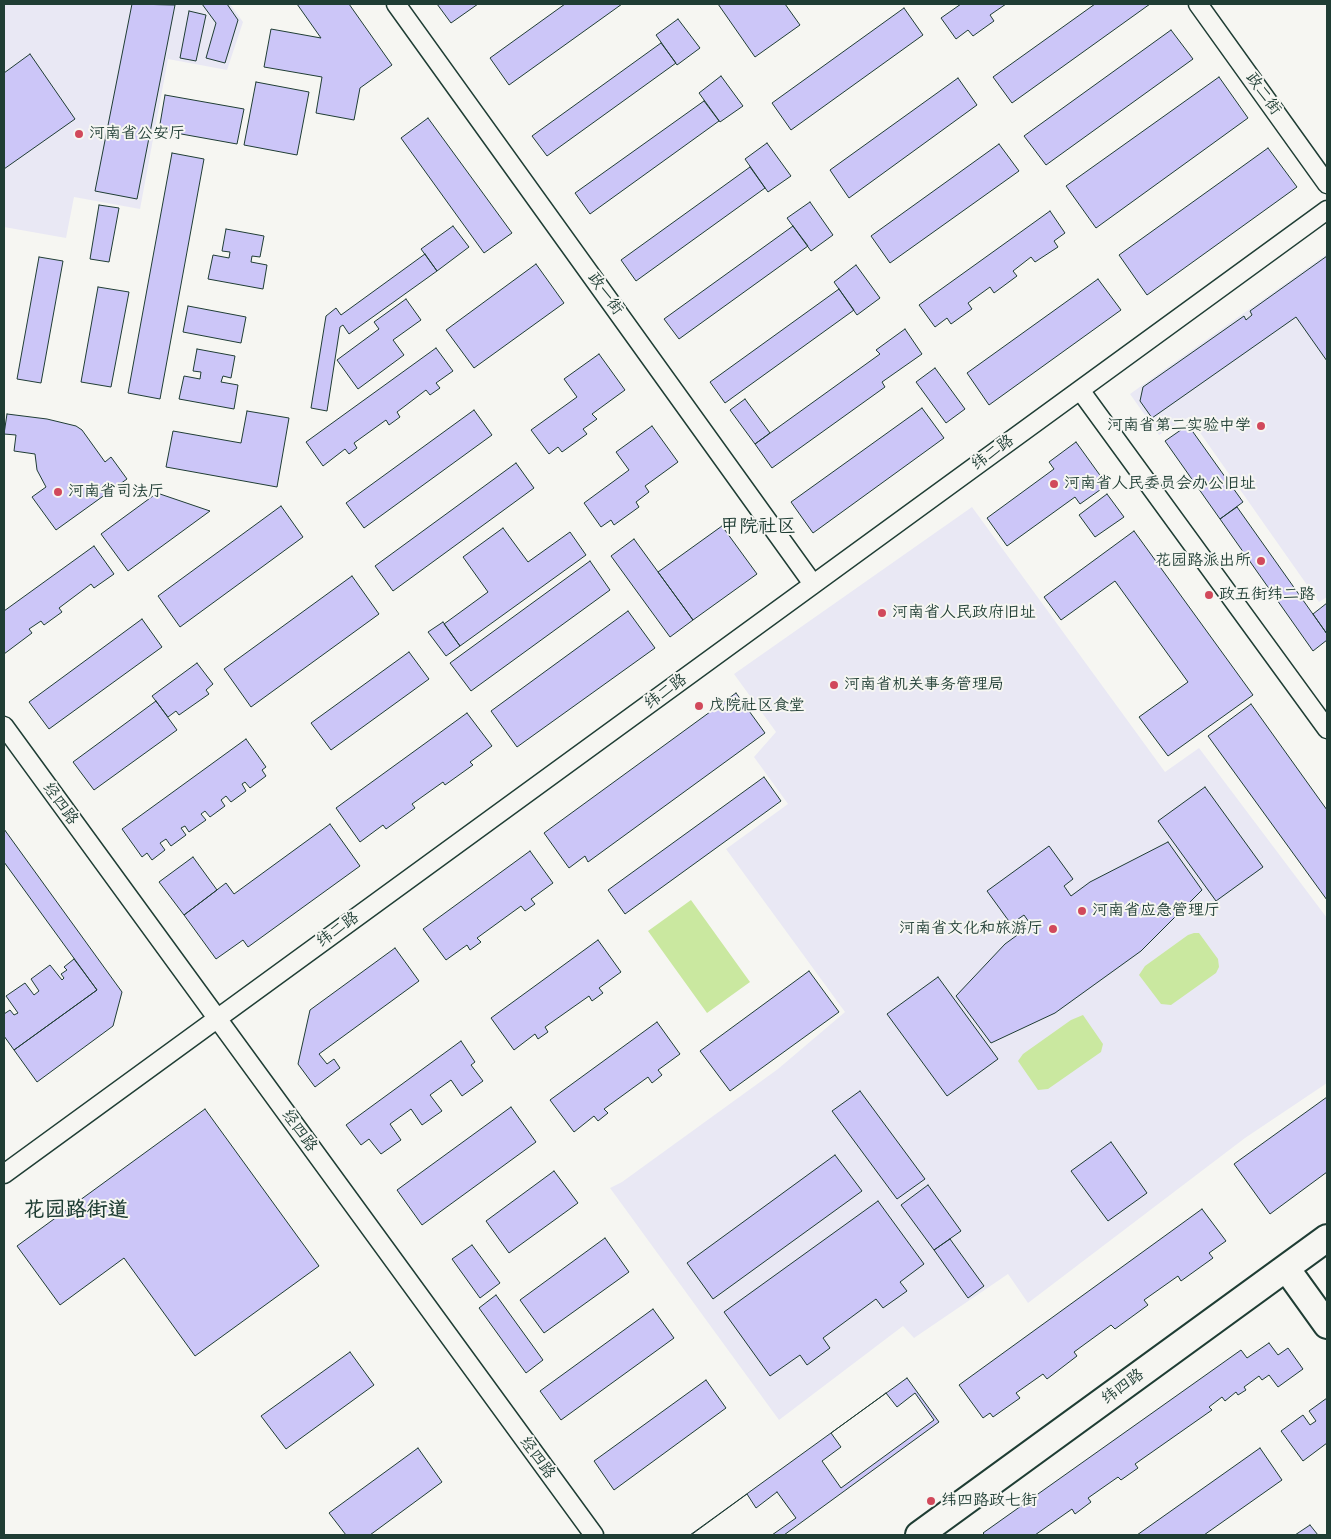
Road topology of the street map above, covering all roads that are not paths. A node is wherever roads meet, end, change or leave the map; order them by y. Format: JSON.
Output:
{"nodes":[{"id":1,"x":396,"y":4,"type":"edge"},
{"id":2,"x":1198,"y":4,"type":"edge"},
{"id":3,"x":1327,"y":184,"type":"edge"},
{"id":4,"x":1327,"y":210,"type":"edge"},
{"id":5,"x":1080,"y":390,"type":"junction"},
{"id":6,"x":813,"y":584,"type":"junction"},
{"id":7,"x":4,"y":726,"type":"edge"},
{"id":8,"x":1327,"y":729,"type":"edge"},
{"id":9,"x":217,"y":1019,"type":"junction"},
{"id":10,"x":4,"y":1174,"type":"edge"},
{"id":11,"x":1327,"y":1238,"type":"edge"},
{"id":12,"x":1286,"y":1268,"type":"junction"},
{"id":13,"x":1327,"y":1325,"type":"edge"},
{"id":14,"x":594,"y":1535,"type":"edge"},
{"id":15,"x":920,"y":1535,"type":"edge"}],
"edges":[{"from":1,"to":6,"type":"street","name":"政一街"},
{"from":2,"to":3,"type":"street","name":"政二街"},
{"from":4,"to":5,"type":"street","name":"纬二路"},
{"from":5,"to":6,"type":"street","name":"纬二路"},
{"from":5,"to":8,"type":"street"},
{"from":6,"to":9,"type":"street","name":"纬二路"},
{"from":7,"to":9,"type":"street","name":"经四路"},
{"from":9,"to":10,"type":"street","name":"纬二路"},
{"from":9,"to":14,"type":"street","name":"经四路"},
{"from":11,"to":12,"type":"street","name":"纬四路"},
{"from":12,"to":13,"type":"street"},
{"from":12,"to":15,"type":"street","name":"纬四路"}]}
